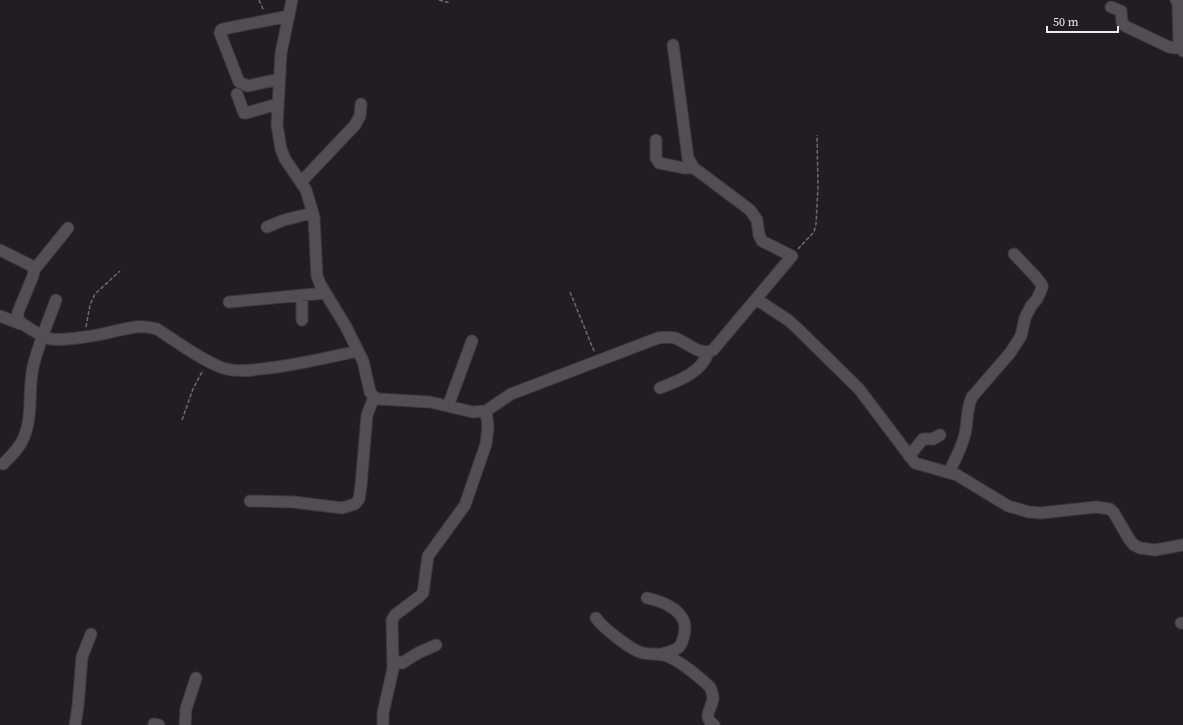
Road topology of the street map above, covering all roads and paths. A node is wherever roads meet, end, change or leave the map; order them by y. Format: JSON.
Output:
{"nodes":[{"id":1,"x":292,"y":0,"type":"edge"},
{"id":2,"x":439,"y":0,"type":"edge"},
{"id":3,"x":1176,"y":0,"type":"edge"},
{"id":4,"x":450,"y":3,"type":"dead end"},
{"id":5,"x":1111,"y":7,"type":"dead end"},
{"id":6,"x":289,"y":16,"type":"junction"},
{"id":7,"x":673,"y":46,"type":"dead end"},
{"id":8,"x":1181,"y":49,"type":"edge"},
{"id":9,"x":279,"y":79,"type":"junction"},
{"id":10,"x":237,"y":94,"type":"dead end"},
{"id":11,"x":278,"y":104,"type":"junction"},
{"id":12,"x":361,"y":104,"type":"dead end"},
{"id":13,"x":817,"y":135,"type":"dead end"},
{"id":14,"x":656,"y":140,"type":"dead end"},
{"id":15,"x":694,"y":168,"type":"junction"},
{"id":16,"x":301,"y":182,"type":"junction"},
{"id":17,"x":312,"y":213,"type":"junction"},
{"id":18,"x":267,"y":227,"type":"dead end"},
{"id":19,"x":68,"y":228,"type":"dead end"},
{"id":20,"x":0,"y":250,"type":"edge"},
{"id":21,"x":1014,"y":254,"type":"dead end"},
{"id":22,"x":792,"y":256,"type":"junction"},
{"id":23,"x":34,"y":270,"type":"junction"},
{"id":24,"x":120,"y":271,"type":"dead end"},
{"id":25,"x":570,"y":292,"type":"dead end"},
{"id":26,"x":325,"y":293,"type":"junction"},
{"id":27,"x":302,"y":295,"type":"junction"},
{"id":28,"x":756,"y":299,"type":"junction"},
{"id":29,"x":56,"y":300,"type":"dead end"},
{"id":30,"x":229,"y":302,"type":"dead end"},
{"id":31,"x":0,"y":316,"type":"edge"},
{"id":32,"x":302,"y":320,"type":"dead end"},
{"id":33,"x":21,"y":324,"type":"junction"},
{"id":34,"x":84,"y":336,"type":"junction"},
{"id":35,"x":43,"y":337,"type":"junction"},
{"id":36,"x":472,"y":341,"type":"dead end"},
{"id":37,"x":358,"y":351,"type":"junction"},
{"id":38,"x":708,"y":353,"type":"junction"},
{"id":39,"x":598,"y":361,"type":"junction"},
{"id":40,"x":209,"y":362,"type":"junction"},
{"id":41,"x":660,"y":388,"type":"dead end"},
{"id":42,"x":374,"y":397,"type":"junction"},
{"id":43,"x":448,"y":406,"type":"junction"},
{"id":44,"x":486,"y":411,"type":"junction"},
{"id":45,"x":182,"y":420,"type":"dead end"},
{"id":46,"x":940,"y":435,"type":"dead end"},
{"id":47,"x":908,"y":456,"type":"junction"},
{"id":48,"x":3,"y":464,"type":"dead end"},
{"id":49,"x":949,"y":472,"type":"junction"},
{"id":50,"x":250,"y":501,"type":"dead end"},
{"id":51,"x":1183,"y":545,"type":"edge"},
{"id":52,"x":646,"y":598,"type":"dead end"},
{"id":53,"x":596,"y":618,"type":"dead end"},
{"id":54,"x":92,"y":634,"type":"dead end"},
{"id":55,"x":436,"y":645,"type":"dead end"},
{"id":56,"x":662,"y":654,"type":"junction"},
{"id":57,"x":393,"y":660,"type":"junction"},
{"id":58,"x":196,"y":678,"type":"dead end"},
{"id":59,"x":75,"y":725,"type":"edge"},
{"id":60,"x":185,"y":725,"type":"edge"},
{"id":61,"x":382,"y":725,"type":"edge"},
{"id":62,"x":714,"y":725,"type":"edge"}],
"edges":[{"from":1,"to":6,"type":"street"},
{"from":2,"to":4,"type":"path"},
{"from":3,"to":8,"type":"street"},
{"from":5,"to":8,"type":"street"},
{"from":6,"to":9,"type":"street"},
{"from":6,"to":9,"type":"street"},
{"from":7,"to":15,"type":"street"},
{"from":9,"to":11,"type":"street"},
{"from":10,"to":11,"type":"street"},
{"from":11,"to":16,"type":"street"},
{"from":12,"to":16,"type":"street"},
{"from":13,"to":22,"type":"path"},
{"from":14,"to":15,"type":"street"},
{"from":15,"to":22,"type":"street"},
{"from":16,"to":17,"type":"street"},
{"from":17,"to":18,"type":"street"},
{"from":17,"to":26,"type":"street"},
{"from":19,"to":23,"type":"street"},
{"from":20,"to":23,"type":"street"},
{"from":21,"to":49,"type":"street"},
{"from":22,"to":28,"type":"street"},
{"from":23,"to":33,"type":"street"},
{"from":24,"to":34,"type":"path"},
{"from":25,"to":39,"type":"path"},
{"from":26,"to":27,"type":"street"},
{"from":26,"to":37,"type":"street"},
{"from":27,"to":30,"type":"street"},
{"from":27,"to":32,"type":"street"},
{"from":28,"to":38,"type":"street"},
{"from":28,"to":47,"type":"street"},
{"from":29,"to":35,"type":"street"},
{"from":31,"to":33,"type":"street"},
{"from":33,"to":35,"type":"street"},
{"from":34,"to":35,"type":"street"},
{"from":34,"to":40,"type":"street"},
{"from":35,"to":48,"type":"street"},
{"from":36,"to":43,"type":"street"},
{"from":37,"to":40,"type":"street"},
{"from":37,"to":42,"type":"street"},
{"from":38,"to":39,"type":"street"},
{"from":38,"to":41,"type":"street"},
{"from":39,"to":44,"type":"street"},
{"from":40,"to":45,"type":"path"},
{"from":42,"to":43,"type":"street"},
{"from":42,"to":50,"type":"street"},
{"from":43,"to":44,"type":"street"},
{"from":44,"to":57,"type":"street"},
{"from":46,"to":47,"type":"street"},
{"from":47,"to":49,"type":"street"},
{"from":49,"to":51,"type":"street"},
{"from":52,"to":56,"type":"street"},
{"from":53,"to":56,"type":"street"},
{"from":54,"to":59,"type":"street"},
{"from":55,"to":57,"type":"street"},
{"from":56,"to":62,"type":"street"},
{"from":57,"to":61,"type":"street"},
{"from":58,"to":60,"type":"street"}]}
